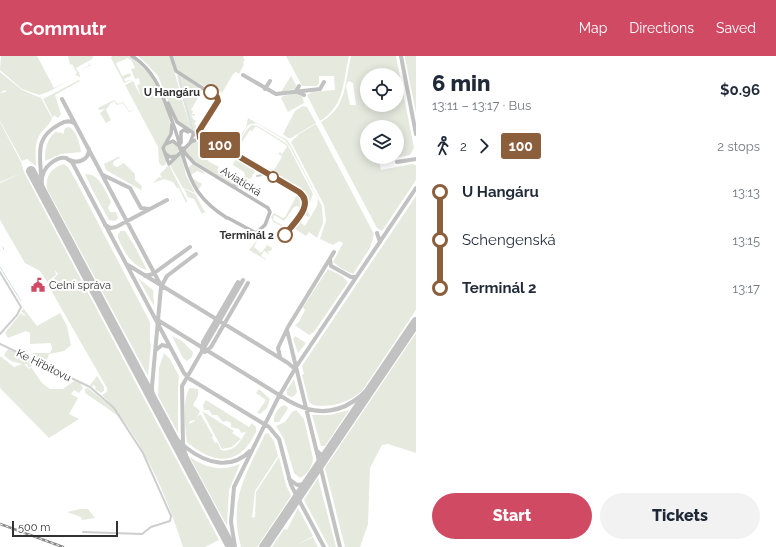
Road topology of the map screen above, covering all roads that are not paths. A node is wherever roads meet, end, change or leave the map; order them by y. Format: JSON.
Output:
{"nodes":[{"id":1,"x":132,"y":56,"type":"edge"},
{"id":2,"x":136,"y":56,"type":"edge"},
{"id":3,"x":171,"y":56,"type":"edge"},
{"id":4,"x":168,"y":103,"type":"junction"},
{"id":5,"x":172,"y":122,"type":"junction"},
{"id":6,"x":196,"y":137,"type":"junction"},
{"id":7,"x":181,"y":146,"type":"junction"},
{"id":8,"x":164,"y":152,"type":"junction"},
{"id":9,"x":178,"y":155,"type":"junction"},
{"id":10,"x":184,"y":155,"type":"junction"},
{"id":11,"x":169,"y":164,"type":"junction"},
{"id":12,"x":262,"y":170,"type":"dead end"},
{"id":13,"x":257,"y":176,"type":"dead end"},
{"id":14,"x":224,"y":181,"type":"junction"},
{"id":15,"x":246,"y":182,"type":"dead end"},
{"id":16,"x":296,"y":222,"type":"dead end"},
{"id":17,"x":0,"y":272,"type":"edge"},
{"id":18,"x":0,"y":334,"type":"edge"},
{"id":19,"x":0,"y":344,"type":"edge"},
{"id":20,"x":83,"y":532,"type":"dead end"}],
"edges":[{"from":1,"to":5,"type":"main road"},
{"from":2,"to":4,"type":"main road"},
{"from":3,"to":6,"type":"main road"},
{"from":4,"to":6,"type":"main road"},
{"from":4,"to":7,"type":"main road"},
{"from":5,"to":7,"type":"main road"},
{"from":5,"to":11,"type":"main road"},
{"from":6,"to":7,"type":"main road"},
{"from":6,"to":9,"type":"main road"},
{"from":6,"to":12,"type":"street"},
{"from":7,"to":8,"type":"main road"},
{"from":7,"to":10,"type":"main road","bridge":true},
{"from":8,"to":9,"type":"main road"},
{"from":8,"to":11,"type":"main road"},
{"from":9,"to":11,"type":"main road"},
{"from":10,"to":14,"type":"main road","name":"Aviatická"},
{"from":10,"to":14,"type":"main road","name":"Aviatická"},
{"from":13,"to":16,"type":"street"},
{"from":14,"to":15,"type":"street"},
{"from":17,"to":18,"type":"street"},
{"from":19,"to":20,"type":"street","name":"Ke Hřbitovu"}]}
